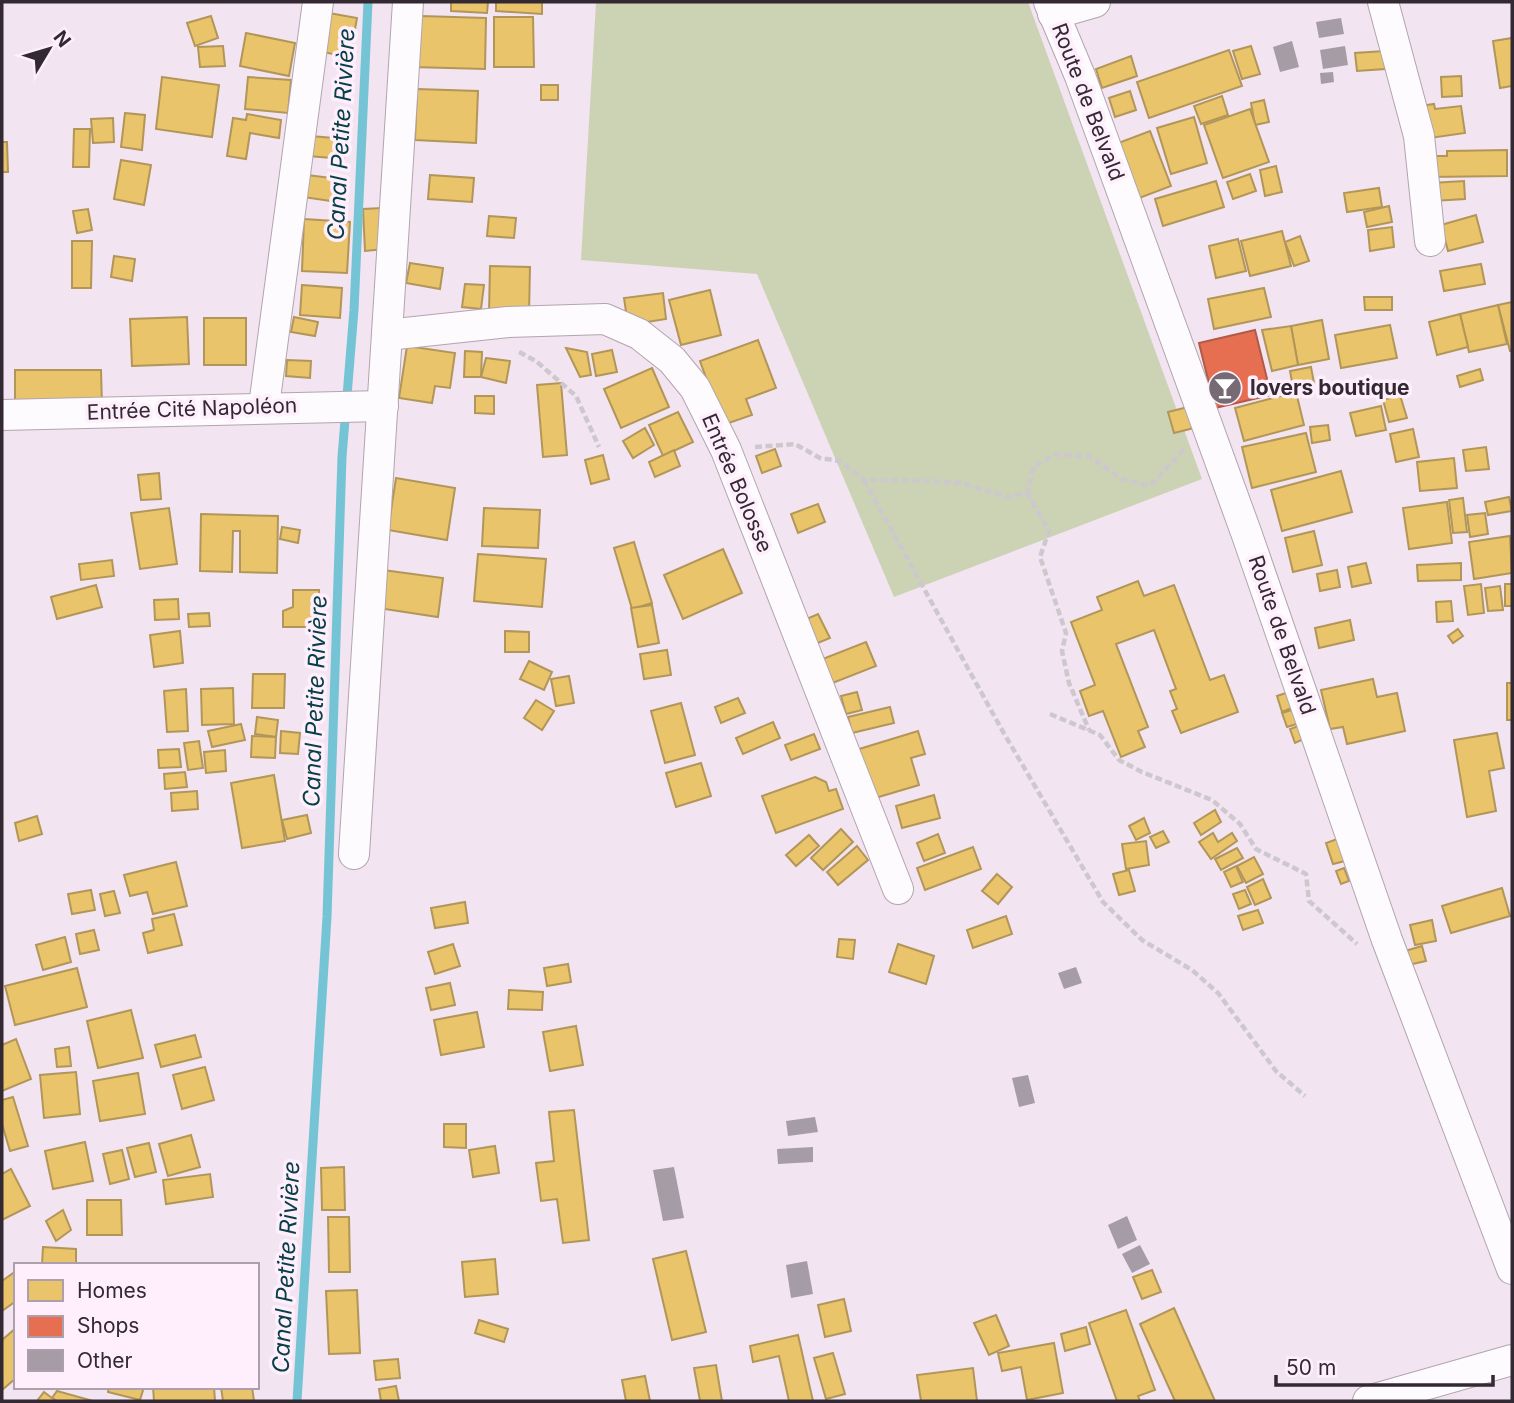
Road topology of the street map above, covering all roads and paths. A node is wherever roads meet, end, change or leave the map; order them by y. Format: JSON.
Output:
{"nodes":[{"id":1,"x":318,"y":2,"type":"edge"},
{"id":2,"x":408,"y":2,"type":"edge"},
{"id":3,"x":1095,"y":2,"type":"edge"},
{"id":4,"x":1383,"y":2,"type":"edge"},
{"id":5,"x":1051,"y":8,"type":"edge"},
{"id":6,"x":1430,"y":241,"type":"dead end"},
{"id":7,"x":508,"y":322,"type":"junction"},
{"id":8,"x":387,"y":335,"type":"junction"},
{"id":9,"x":264,"y":406,"type":"junction"},
{"id":10,"x":383,"y":406,"type":"junction"},
{"id":11,"x":2,"y":415,"type":"edge"},
{"id":12,"x":1207,"y":423,"type":"junction"},
{"id":13,"x":599,"y":447,"type":"dead end"},
{"id":14,"x":726,"y":450,"type":"junction"},
{"id":15,"x":864,"y":480,"type":"junction"},
{"id":16,"x":1027,"y":493,"type":"junction"},
{"id":17,"x":1050,"y":714,"type":"dead end"},
{"id":18,"x":1089,"y":730,"type":"junction"},
{"id":19,"x":354,"y":854,"type":"dead end"},
{"id":20,"x":898,"y":889,"type":"dead end"},
{"id":21,"x":1387,"y":940,"type":"junction"},
{"id":22,"x":1306,"y":1096,"type":"dead end"},
{"id":23,"x":1512,"y":1269,"type":"edge"},
{"id":24,"x":1512,"y":1360,"type":"edge"},
{"id":25,"x":1368,"y":1401,"type":"edge"}],
"edges":[{"from":1,"to":9,"type":"street"},
{"from":2,"to":8,"type":"street"},
{"from":3,"to":5,"type":"street"},
{"from":4,"to":6,"type":"street"},
{"from":5,"to":12,"type":"street","name":"Route de Belvald"},
{"from":7,"to":8,"type":"street","name":"Entrée Bolosse"},
{"from":7,"to":13,"type":"path"},
{"from":7,"to":14,"type":"street","name":"Entrée Bolosse"},
{"from":8,"to":10,"type":"street"},
{"from":9,"to":10,"type":"street","name":"Entrée Cité Napoléon"},
{"from":9,"to":11,"type":"street","name":"Entrée Cité Napoléon"},
{"from":10,"to":19,"type":"street"},
{"from":12,"to":16,"type":"path"},
{"from":12,"to":21,"type":"street","name":"Route de Belvald"},
{"from":14,"to":15,"type":"path"},
{"from":14,"to":20,"type":"street","name":"Entrée Bolosse"},
{"from":15,"to":16,"type":"path"},
{"from":15,"to":22,"type":"path"},
{"from":16,"to":18,"type":"path"},
{"from":17,"to":18,"type":"path"},
{"from":18,"to":21,"type":"path"},
{"from":21,"to":23,"type":"street","name":"Route de Belvald"},
{"from":24,"to":25,"type":"street"}]}
